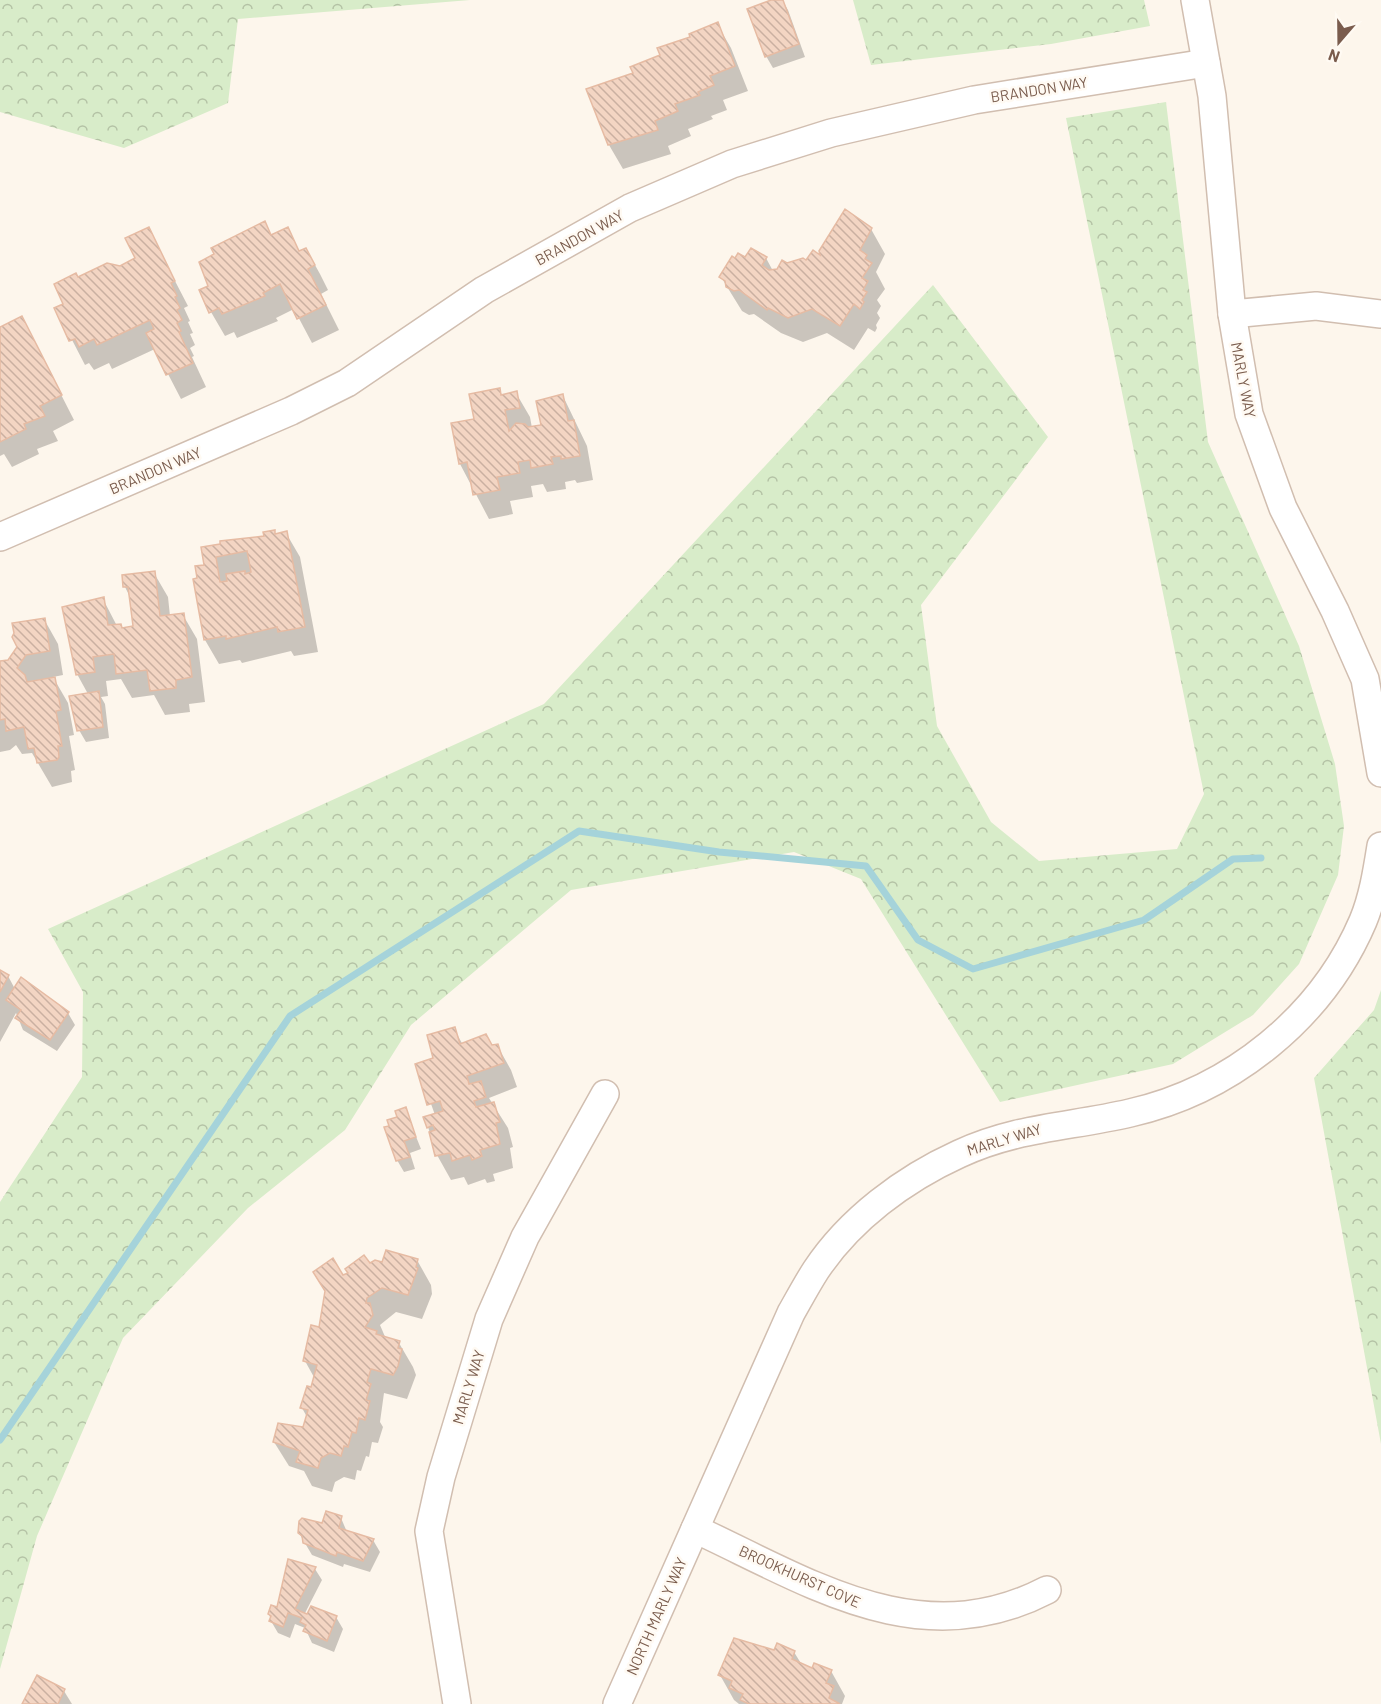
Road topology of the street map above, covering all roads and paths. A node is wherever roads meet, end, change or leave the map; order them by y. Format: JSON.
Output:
{"nodes":[{"id":1,"x":1195,"y":0,"type":"edge"},
{"id":2,"x":1206,"y":63,"type":"junction"},
{"id":3,"x":1232,"y":314,"type":"junction"},
{"id":4,"x":1381,"y":314,"type":"edge"},
{"id":5,"x":0,"y":537,"type":"edge"},
{"id":6,"x":1381,"y":773,"type":"edge"},
{"id":7,"x":1381,"y":846,"type":"edge"},
{"id":8,"x":604,"y":1094,"type":"dead end"},
{"id":9,"x":695,"y":1529,"type":"junction"},
{"id":10,"x":1047,"y":1590,"type":"dead end"},
{"id":11,"x":457,"y":1704,"type":"edge"},
{"id":12,"x":617,"y":1704,"type":"edge"}],
"edges":[{"from":1,"to":2,"type":"street","name":"MARLY WAY"},
{"from":2,"to":3,"type":"street","name":"MARLY WAY"},
{"from":2,"to":5,"type":"street","name":"BRANDON WAY"},
{"from":3,"to":4,"type":"street"},
{"from":3,"to":6,"type":"street","name":"MARLY WAY"},
{"from":7,"to":9,"type":"street","name":"MARLY WAY"},
{"from":8,"to":11,"type":"street","name":"MARLY WAY"},
{"from":9,"to":10,"type":"street","name":"BROOKHURST COVE"},
{"from":9,"to":12,"type":"street","name":"NORTH MARLY WAY"}]}
